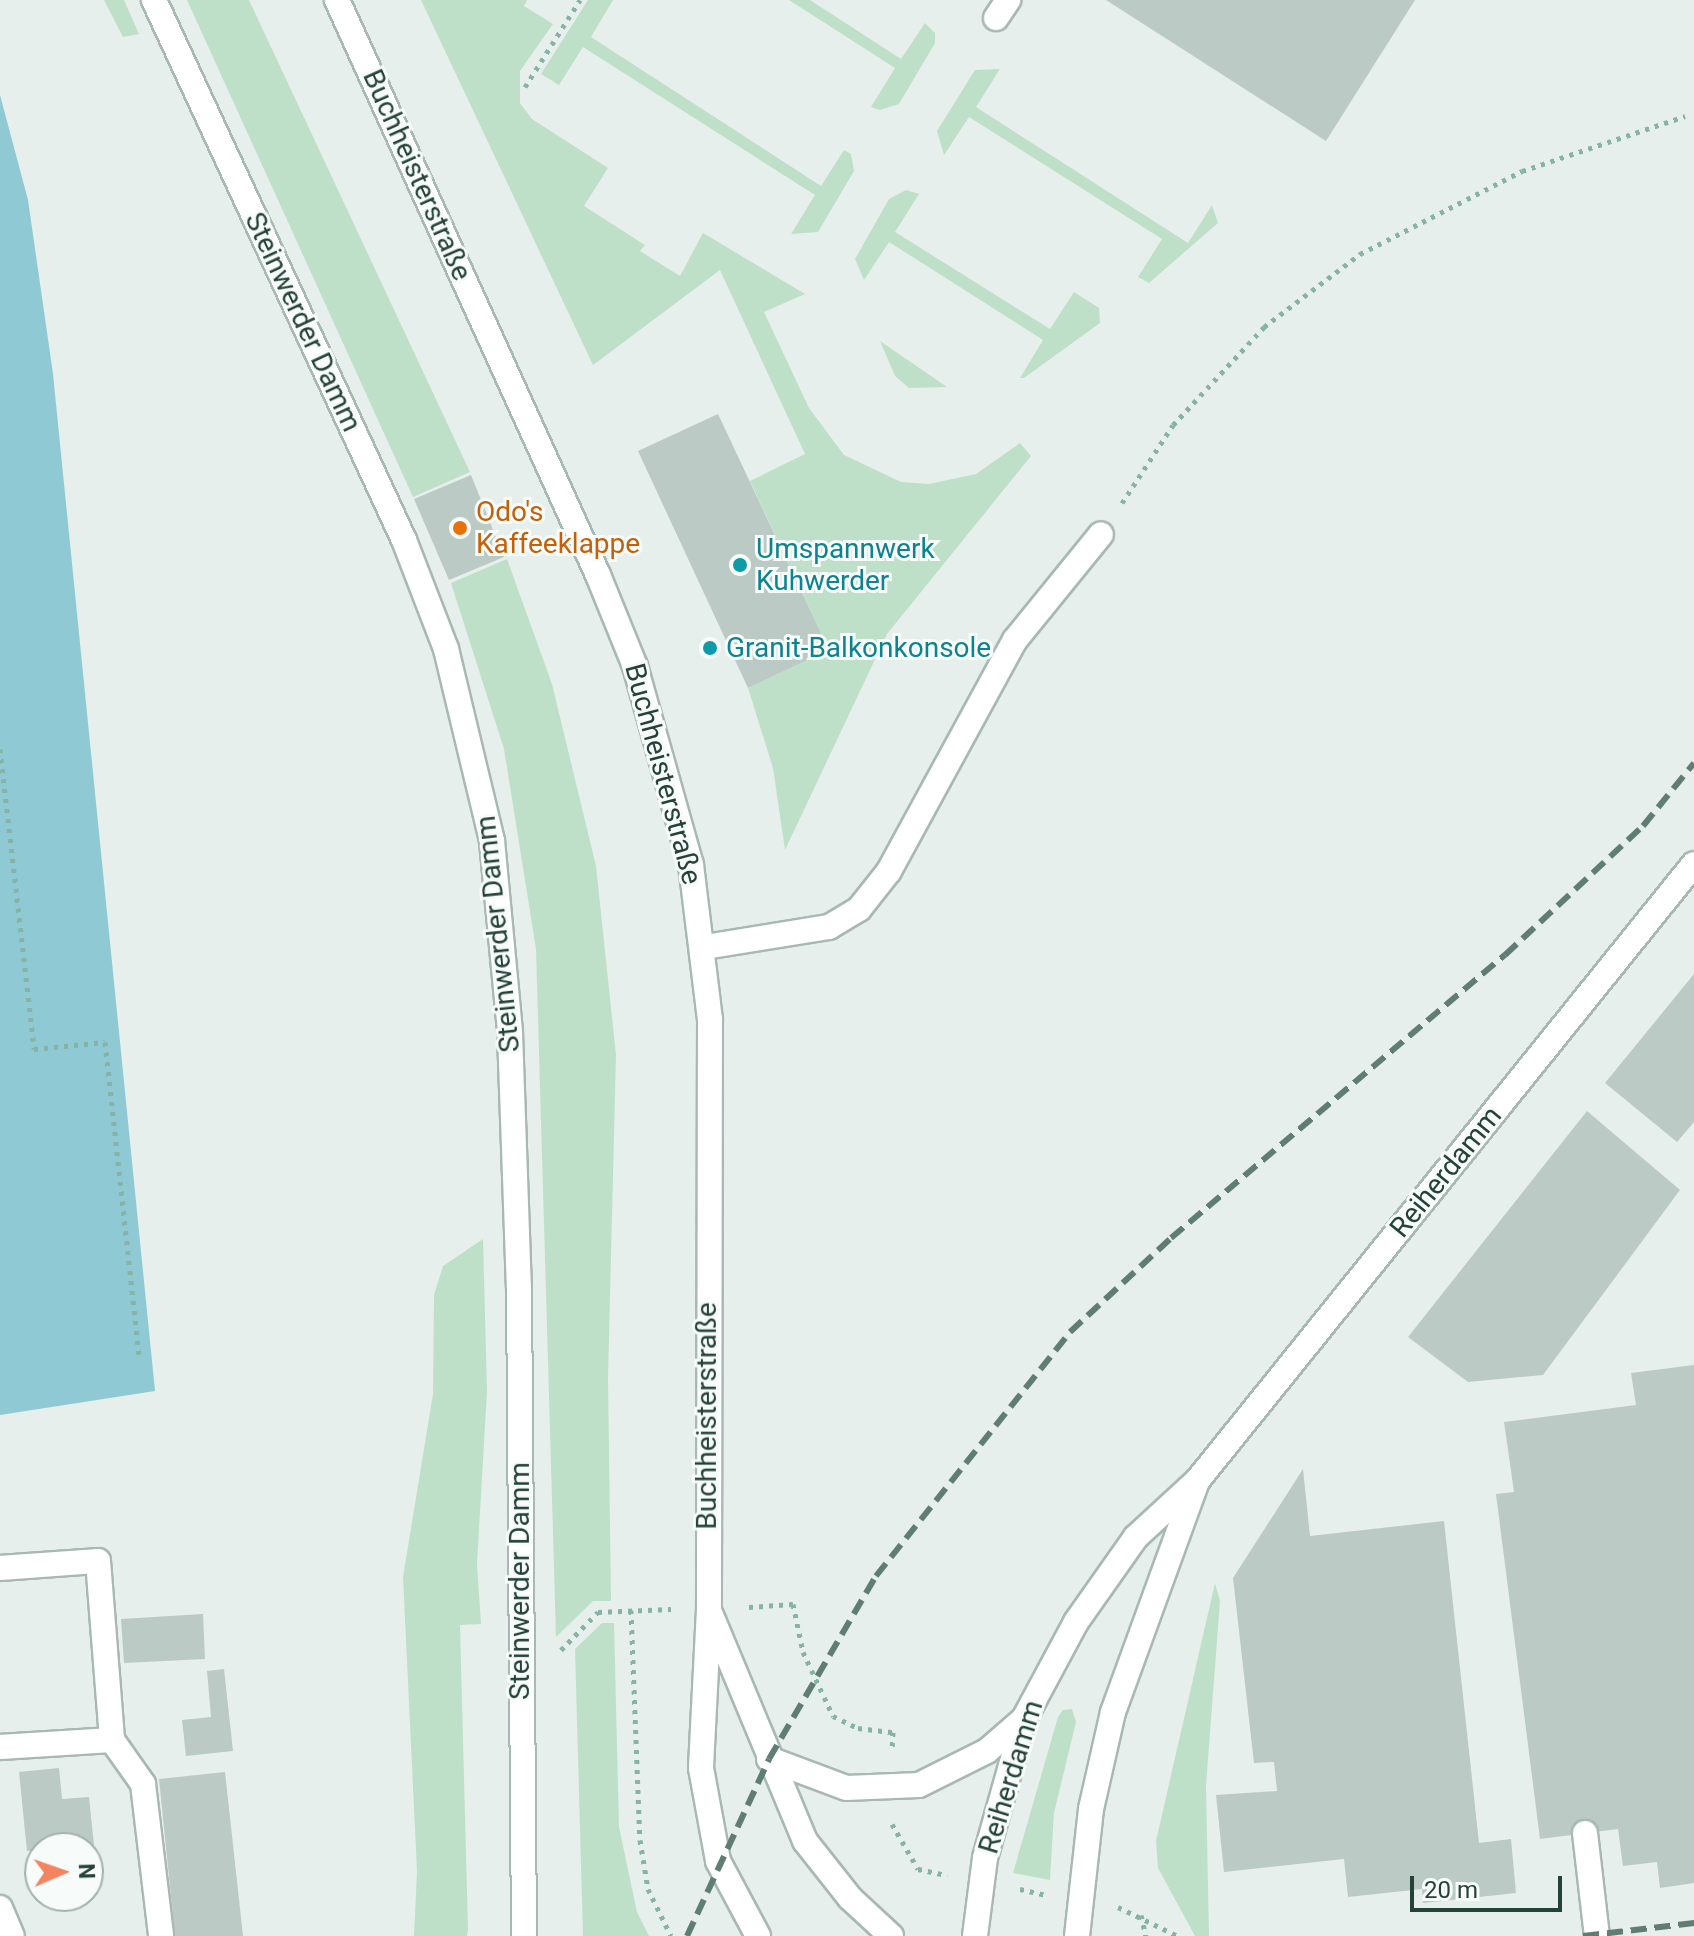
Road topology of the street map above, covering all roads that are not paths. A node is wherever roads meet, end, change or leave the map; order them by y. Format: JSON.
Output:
{"nodes":[{"id":1,"x":154,"y":0,"type":"edge"},
{"id":2,"x":337,"y":0,"type":"edge"},
{"id":3,"x":1101,"y":534,"type":"road end"},
{"id":4,"x":1694,"y":864,"type":"edge"},
{"id":5,"x":705,"y":947,"type":"junction"},
{"id":6,"x":1197,"y":1481,"type":"junction"},
{"id":7,"x":0,"y":1568,"type":"edge"},
{"id":8,"x":709,"y":1609,"type":"junction"},
{"id":9,"x":1024,"y":1719,"type":"junction"},
{"id":10,"x":112,"y":1740,"type":"junction"},
{"id":11,"x":0,"y":1747,"type":"edge"},
{"id":12,"x":769,"y":1759,"type":"junction"},
{"id":13,"x":1585,"y":1833,"type":"dead end"},
{"id":14,"x":0,"y":1908,"type":"edge"},
{"id":15,"x":12,"y":1936,"type":"edge"},
{"id":16,"x":161,"y":1936,"type":"edge"},
{"id":17,"x":524,"y":1936,"type":"edge"},
{"id":18,"x":758,"y":1936,"type":"edge"},
{"id":19,"x":891,"y":1936,"type":"edge"},
{"id":20,"x":975,"y":1936,"type":"edge"},
{"id":21,"x":1077,"y":1936,"type":"edge"},
{"id":22,"x":1597,"y":1936,"type":"edge"}],
"edges":[{"from":1,"to":17,"type":"street","name":"Steinwerder Damm"},
{"from":2,"to":5,"type":"street","name":"Buchheisterstraße"},
{"from":3,"to":5,"type":"street"},
{"from":4,"to":6,"type":"street","name":"Reiherdamm"},
{"from":5,"to":8,"type":"street","name":"Buchheisterstraße"},
{"from":6,"to":9,"type":"street","name":"Reiherdamm"},
{"from":6,"to":21,"type":"street","name":"Reiherdamm"},
{"from":7,"to":10,"type":"street"},
{"from":8,"to":12,"type":"street","name":"Buchheisterstraße"},
{"from":8,"to":18,"type":"street","name":"Buchheisterstraße"},
{"from":9,"to":12,"type":"street"},
{"from":9,"to":20,"type":"street","name":"Reiherdamm"},
{"from":10,"to":11,"type":"street"},
{"from":10,"to":16,"type":"street"},
{"from":12,"to":19,"type":"street","name":"Buchheisterstraße"},
{"from":13,"to":22,"type":"street"},
{"from":14,"to":15,"type":"street"}]}
